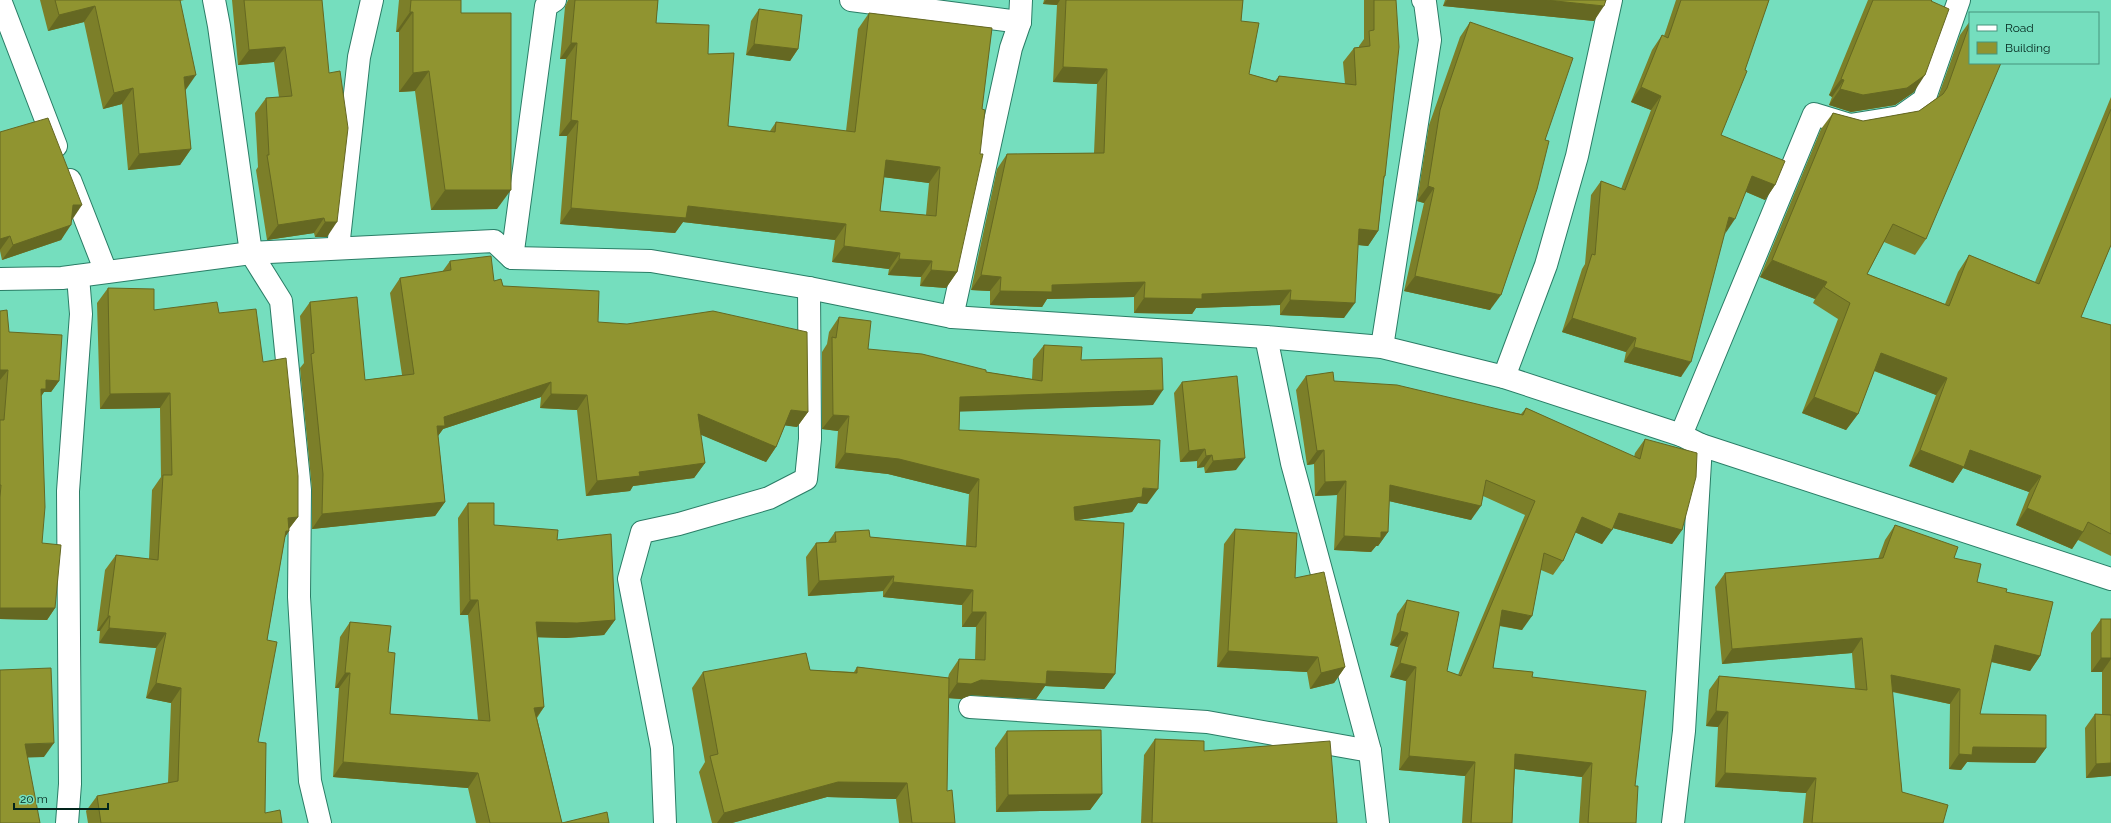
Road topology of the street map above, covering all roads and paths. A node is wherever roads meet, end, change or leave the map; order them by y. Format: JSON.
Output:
{"nodes":[{"id":1,"x":0,"y":0,"type":"edge"},
{"id":2,"x":214,"y":0,"type":"edge"},
{"id":3,"x":372,"y":0,"type":"edge"},
{"id":4,"x":555,"y":0,"type":"edge"},
{"id":5,"x":851,"y":0,"type":"edge"},
{"id":6,"x":1021,"y":0,"type":"edge"},
{"id":7,"x":1422,"y":0,"type":"edge"},
{"id":8,"x":1611,"y":0,"type":"edge"},
{"id":9,"x":1959,"y":0,"type":"edge"},
{"id":10,"x":1020,"y":22,"type":"junction"},
{"id":11,"x":338,"y":248,"type":"junction"},
{"id":12,"x":251,"y":253,"type":"junction"},
{"id":13,"x":512,"y":258,"type":"junction"},
{"id":14,"x":106,"y":272,"type":"junction"},
{"id":15,"x":78,"y":276,"type":"junction"},
{"id":16,"x":0,"y":279,"type":"edge"},
{"id":17,"x":809,"y":288,"type":"junction"},
{"id":18,"x":952,"y":317,"type":"junction"},
{"id":19,"x":1266,"y":337,"type":"junction"},
{"id":20,"x":1382,"y":347,"type":"junction"},
{"id":21,"x":1504,"y":377,"type":"junction"},
{"id":22,"x":1681,"y":435,"type":"junction"},
{"id":23,"x":1701,"y":445,"type":"junction"},
{"id":24,"x":2111,"y":579,"type":"edge"},
{"id":25,"x":970,"y":707,"type":"dead end"},
{"id":26,"x":1370,"y":750,"type":"junction"},
{"id":27,"x":67,"y":823,"type":"edge"},
{"id":28,"x":320,"y":823,"type":"edge"},
{"id":29,"x":666,"y":823,"type":"edge"},
{"id":30,"x":1378,"y":823,"type":"edge"},
{"id":31,"x":1673,"y":823,"type":"edge"}],
"edges":[{"from":1,"to":14,"type":"street"},
{"from":2,"to":12,"type":"street"},
{"from":3,"to":11,"type":"street"},
{"from":4,"to":13,"type":"street"},
{"from":5,"to":10,"type":"street"},
{"from":6,"to":10,"type":"street"},
{"from":7,"to":20,"type":"street"},
{"from":8,"to":21,"type":"street"},
{"from":9,"to":22,"type":"street"},
{"from":10,"to":18,"type":"street"},
{"from":11,"to":12,"type":"street"},
{"from":11,"to":13,"type":"street"},
{"from":12,"to":14,"type":"street"},
{"from":12,"to":28,"type":"street"},
{"from":13,"to":17,"type":"street"},
{"from":14,"to":15,"type":"street"},
{"from":15,"to":16,"type":"street"},
{"from":15,"to":27,"type":"street"},
{"from":17,"to":18,"type":"street"},
{"from":17,"to":29,"type":"street"},
{"from":18,"to":19,"type":"street"},
{"from":19,"to":20,"type":"street"},
{"from":19,"to":26,"type":"street"},
{"from":20,"to":21,"type":"street"},
{"from":21,"to":22,"type":"street"},
{"from":22,"to":23,"type":"street"},
{"from":23,"to":24,"type":"street"},
{"from":23,"to":31,"type":"street"},
{"from":25,"to":26,"type":"street"},
{"from":26,"to":30,"type":"street"}]}
